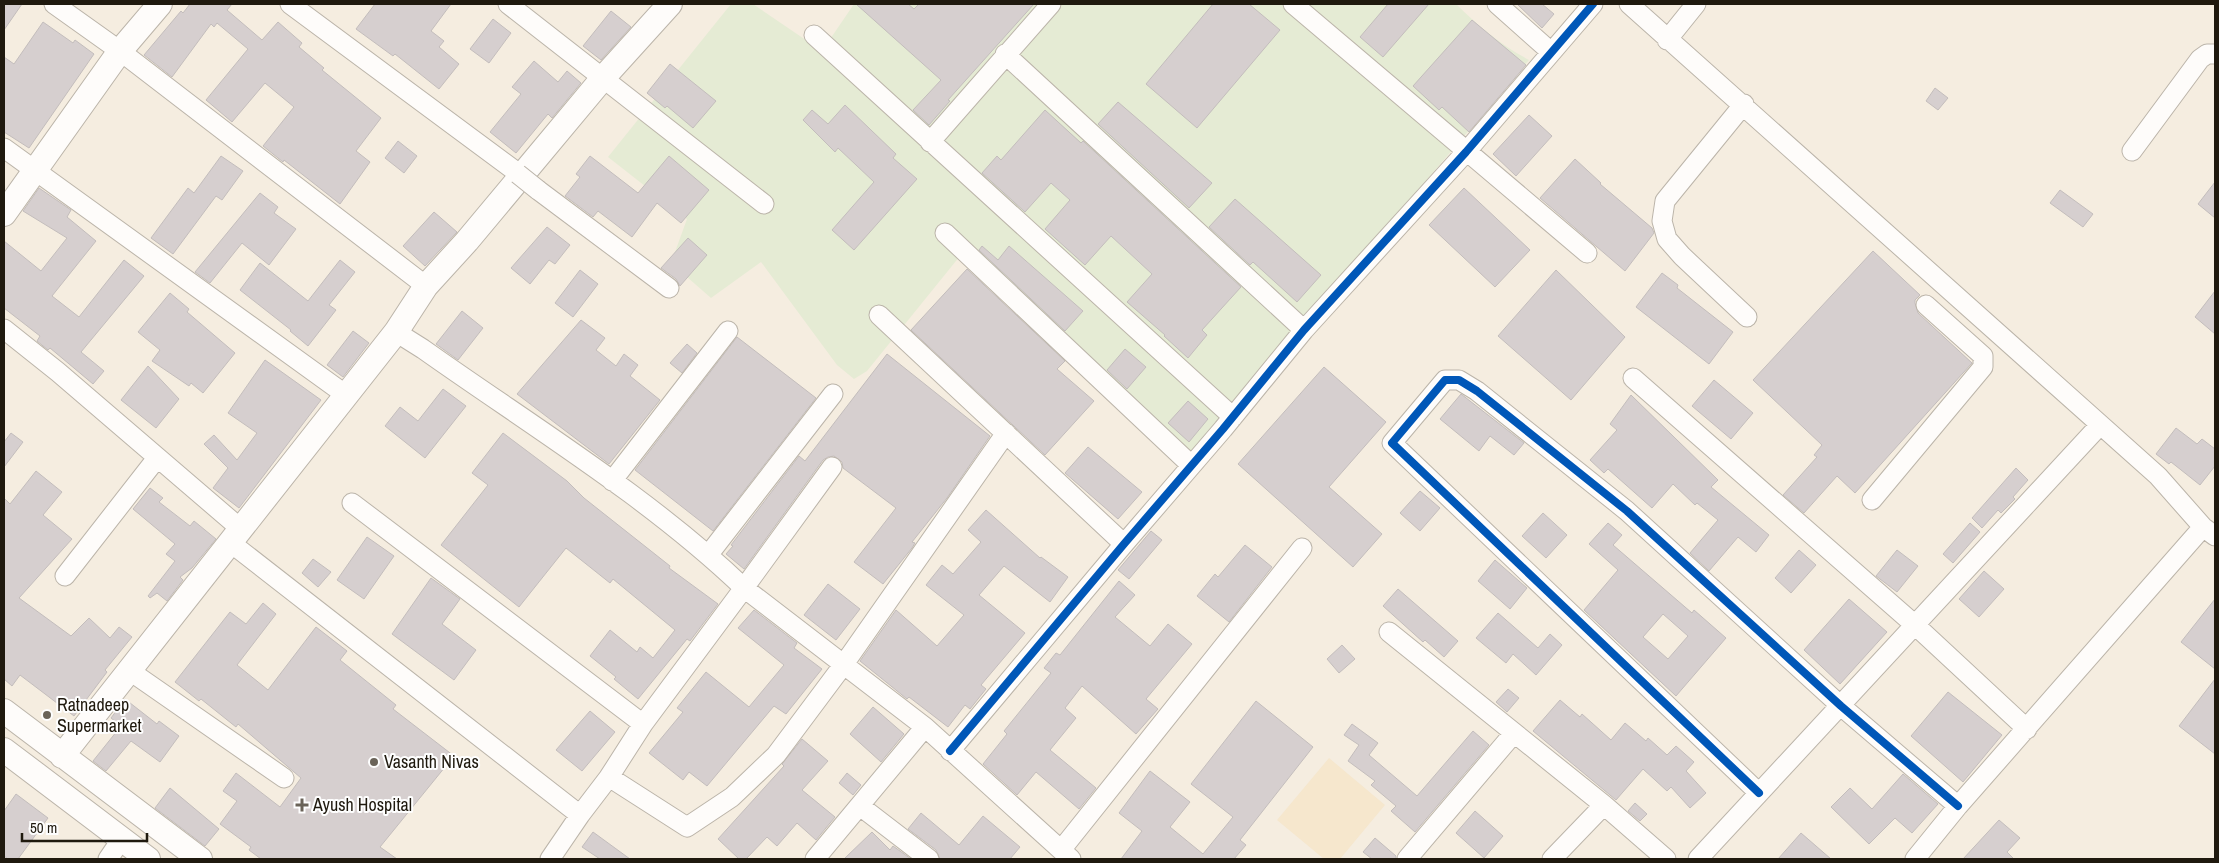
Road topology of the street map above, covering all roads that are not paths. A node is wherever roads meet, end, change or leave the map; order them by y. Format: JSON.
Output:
{"nodes":[{"id":1,"x":54,"y":4,"type":"edge"},
{"id":2,"x":160,"y":4,"type":"edge"},
{"id":3,"x":290,"y":4,"type":"edge"},
{"id":4,"x":508,"y":4,"type":"edge"},
{"id":5,"x":670,"y":4,"type":"edge"},
{"id":6,"x":1051,"y":4,"type":"edge"},
{"id":7,"x":1293,"y":4,"type":"edge"},
{"id":8,"x":1497,"y":4,"type":"edge"},
{"id":9,"x":1593,"y":4,"type":"edge"},
{"id":10,"x":1629,"y":4,"type":"edge"},
{"id":11,"x":1696,"y":4,"type":"edge"},
{"id":12,"x":814,"y":35,"type":"dead end"},
{"id":13,"x":1667,"y":40,"type":"junction"},
{"id":14,"x":120,"y":51,"type":"junction"},
{"id":15,"x":1551,"y":52,"type":"junction"},
{"id":16,"x":1005,"y":54,"type":"junction"},
{"id":17,"x":2215,"y":54,"type":"edge"},
{"id":18,"x":606,"y":81,"type":"junction"},
{"id":19,"x":1744,"y":104,"type":"junction"},
{"id":20,"x":930,"y":142,"type":"junction"},
{"id":21,"x":4,"y":148,"type":"edge"},
{"id":22,"x":2132,"y":151,"type":"dead end"},
{"id":23,"x":1466,"y":152,"type":"junction"},
{"id":24,"x":35,"y":172,"type":"junction"},
{"id":25,"x":526,"y":180,"type":"junction"},
{"id":26,"x":764,"y":204,"type":"dead end"},
{"id":27,"x":4,"y":214,"type":"edge"},
{"id":28,"x":946,"y":233,"type":"dead end"},
{"id":29,"x":1586,"y":253,"type":"dead end"},
{"id":30,"x":426,"y":286,"type":"junction"},
{"id":31,"x":669,"y":288,"type":"dead end"},
{"id":32,"x":1951,"y":292,"type":"junction"},
{"id":33,"x":1968,"y":306,"type":"junction"},
{"id":34,"x":879,"y":315,"type":"dead end"},
{"id":35,"x":1747,"y":317,"type":"dead end"},
{"id":36,"x":1950,"y":326,"type":"junction"},
{"id":37,"x":1992,"y":327,"type":"junction"},
{"id":38,"x":4,"y":329,"type":"edge"},
{"id":39,"x":1304,"y":330,"type":"junction"},
{"id":40,"x":728,"y":331,"type":"dead end"},
{"id":41,"x":401,"y":335,"type":"junction"},
{"id":42,"x":1974,"y":348,"type":"junction"},
{"id":43,"x":1633,"y":378,"type":"dead end"},
{"id":44,"x":833,"y":394,"type":"dead end"},
{"id":45,"x":346,"y":396,"type":"junction"},
{"id":46,"x":1233,"y":417,"type":"junction"},
{"id":47,"x":2100,"y":425,"type":"junction"},
{"id":48,"x":1006,"y":433,"type":"junction"},
{"id":49,"x":157,"y":458,"type":"junction"},
{"id":50,"x":1190,"y":465,"type":"junction"},
{"id":51,"x":832,"y":467,"type":"dead end"},
{"id":52,"x":612,"y":481,"type":"junction"},
{"id":53,"x":1872,"y":500,"type":"dead end"},
{"id":54,"x":352,"y":503,"type":"dead end"},
{"id":55,"x":2209,"y":532,"type":"edge"},
{"id":56,"x":236,"y":536,"type":"junction"},
{"id":57,"x":1124,"y":544,"type":"junction"},
{"id":58,"x":1302,"y":548,"type":"dead end"},
{"id":59,"x":709,"y":554,"type":"junction"},
{"id":60,"x":65,"y":576,"type":"dead end"},
{"id":61,"x":744,"y":588,"type":"junction"},
{"id":62,"x":1915,"y":625,"type":"junction"},
{"id":63,"x":1389,"y":632,"type":"dead end"},
{"id":64,"x":844,"y":664,"type":"junction"},
{"id":65,"x":130,"y":671,"type":"junction"},
{"id":66,"x":1841,"y":706,"type":"junction"},
{"id":67,"x":4,"y":711,"type":"edge"},
{"id":68,"x":643,"y":724,"type":"junction"},
{"id":69,"x":925,"y":727,"type":"junction"},
{"id":70,"x":2027,"y":729,"type":"junction"},
{"id":71,"x":1514,"y":733,"type":"junction"},
{"id":72,"x":4,"y":750,"type":"edge"},
{"id":73,"x":950,"y":751,"type":"junction"},
{"id":74,"x":62,"y":756,"type":"junction"},
{"id":75,"x":609,"y":777,"type":"junction"},
{"id":76,"x":284,"y":778,"type":"dead end"},
{"id":77,"x":1759,"y":793,"type":"junction"},
{"id":78,"x":1604,"y":805,"type":"junction"},
{"id":79,"x":860,"y":806,"type":"junction"},
{"id":80,"x":1958,"y":806,"type":"junction"},
{"id":81,"x":580,"y":815,"type":"junction"},
{"id":82,"x":158,"y":829,"type":"junction"},
{"id":83,"x":136,"y":851,"type":"edge"},
{"id":84,"x":1066,"y":854,"type":"edge"},
{"id":85,"x":108,"y":859,"type":"edge"},
{"id":86,"x":200,"y":859,"type":"edge"},
{"id":87,"x":550,"y":859,"type":"edge"},
{"id":88,"x":815,"y":859,"type":"edge"},
{"id":89,"x":929,"y":859,"type":"edge"},
{"id":90,"x":1407,"y":859,"type":"edge"},
{"id":91,"x":1552,"y":859,"type":"edge"},
{"id":92,"x":1666,"y":859,"type":"edge"},
{"id":93,"x":1698,"y":859,"type":"edge"},
{"id":94,"x":1915,"y":859,"type":"edge"}],
"edges":[{"from":1,"to":14,"type":"street"},
{"from":2,"to":14,"type":"street"},
{"from":3,"to":25,"type":"street"},
{"from":4,"to":18,"type":"street"},
{"from":5,"to":18,"type":"street"},
{"from":6,"to":16,"type":"street"},
{"from":7,"to":23,"type":"street"},
{"from":8,"to":15,"type":"street"},
{"from":9,"to":15,"type":"street"},
{"from":10,"to":13,"type":"street"},
{"from":11,"to":13,"type":"street"},
{"from":12,"to":20,"type":"street"},
{"from":13,"to":19,"type":"street"},
{"from":14,"to":24,"type":"street"},
{"from":14,"to":30,"type":"street"},
{"from":15,"to":23,"type":"street"},
{"from":16,"to":20,"type":"street"},
{"from":16,"to":39,"type":"street"},
{"from":17,"to":22,"type":"street"},
{"from":18,"to":25,"type":"street"},
{"from":18,"to":26,"type":"street"},
{"from":19,"to":32,"type":"street"},
{"from":19,"to":35,"type":"street"},
{"from":20,"to":46,"type":"street"},
{"from":21,"to":24,"type":"street"},
{"from":23,"to":29,"type":"street"},
{"from":23,"to":39,"type":"street"},
{"from":24,"to":27,"type":"street"},
{"from":24,"to":45,"type":"street"},
{"from":25,"to":30,"type":"street"},
{"from":25,"to":31,"type":"street"},
{"from":28,"to":50,"type":"street"},
{"from":30,"to":41,"type":"street"},
{"from":32,"to":33,"type":"street"},
{"from":32,"to":36,"type":"street"},
{"from":33,"to":36,"type":"street"},
{"from":33,"to":37,"type":"street"},
{"from":34,"to":48,"type":"street"},
{"from":36,"to":42,"type":"street"},
{"from":37,"to":42,"type":"street"},
{"from":37,"to":47,"type":"street"},
{"from":38,"to":49,"type":"street"},
{"from":39,"to":46,"type":"street"},
{"from":40,"to":52,"type":"street"},
{"from":41,"to":45,"type":"street"},
{"from":41,"to":52,"type":"street"},
{"from":42,"to":53,"type":"street"},
{"from":43,"to":62,"type":"street"},
{"from":44,"to":59,"type":"street"},
{"from":45,"to":56,"type":"street"},
{"from":46,"to":50,"type":"street"},
{"from":47,"to":55,"type":"street"},
{"from":47,"to":62,"type":"street"},
{"from":48,"to":57,"type":"street"},
{"from":48,"to":64,"type":"street"},
{"from":49,"to":56,"type":"street"},
{"from":49,"to":60,"type":"street"},
{"from":50,"to":57,"type":"street"},
{"from":51,"to":61,"type":"street"},
{"from":52,"to":59,"type":"street"},
{"from":54,"to":68,"type":"street"},
{"from":55,"to":70,"type":"street"},
{"from":56,"to":65,"type":"street"},
{"from":56,"to":81,"type":"street"},
{"from":57,"to":73,"type":"street"},
{"from":58,"to":84,"type":"street"},
{"from":59,"to":61,"type":"street"},
{"from":61,"to":64,"type":"street"},
{"from":61,"to":68,"type":"street"},
{"from":62,"to":66,"type":"street"},
{"from":62,"to":70,"type":"street"},
{"from":63,"to":71,"type":"street"},
{"from":64,"to":69,"type":"street"},
{"from":64,"to":75,"type":"street"},
{"from":65,"to":74,"type":"street"},
{"from":65,"to":76,"type":"street"},
{"from":66,"to":77,"type":"street"},
{"from":66,"to":77,"type":"street"},
{"from":66,"to":80,"type":"street"},
{"from":67,"to":74,"type":"street"},
{"from":68,"to":75,"type":"street"},
{"from":69,"to":73,"type":"street"},
{"from":69,"to":79,"type":"street"},
{"from":70,"to":80,"type":"street"},
{"from":71,"to":78,"type":"street"},
{"from":71,"to":90,"type":"street"},
{"from":72,"to":83,"type":"street"},
{"from":73,"to":84,"type":"street"},
{"from":74,"to":82,"type":"street"},
{"from":75,"to":81,"type":"street"},
{"from":77,"to":93,"type":"street"},
{"from":78,"to":91,"type":"street"},
{"from":78,"to":92,"type":"street"},
{"from":79,"to":88,"type":"street"},
{"from":79,"to":89,"type":"street"},
{"from":80,"to":94,"type":"street"},
{"from":81,"to":87,"type":"street"},
{"from":82,"to":83,"type":"street"},
{"from":82,"to":86,"type":"street"},
{"from":83,"to":85,"type":"street"}]}
